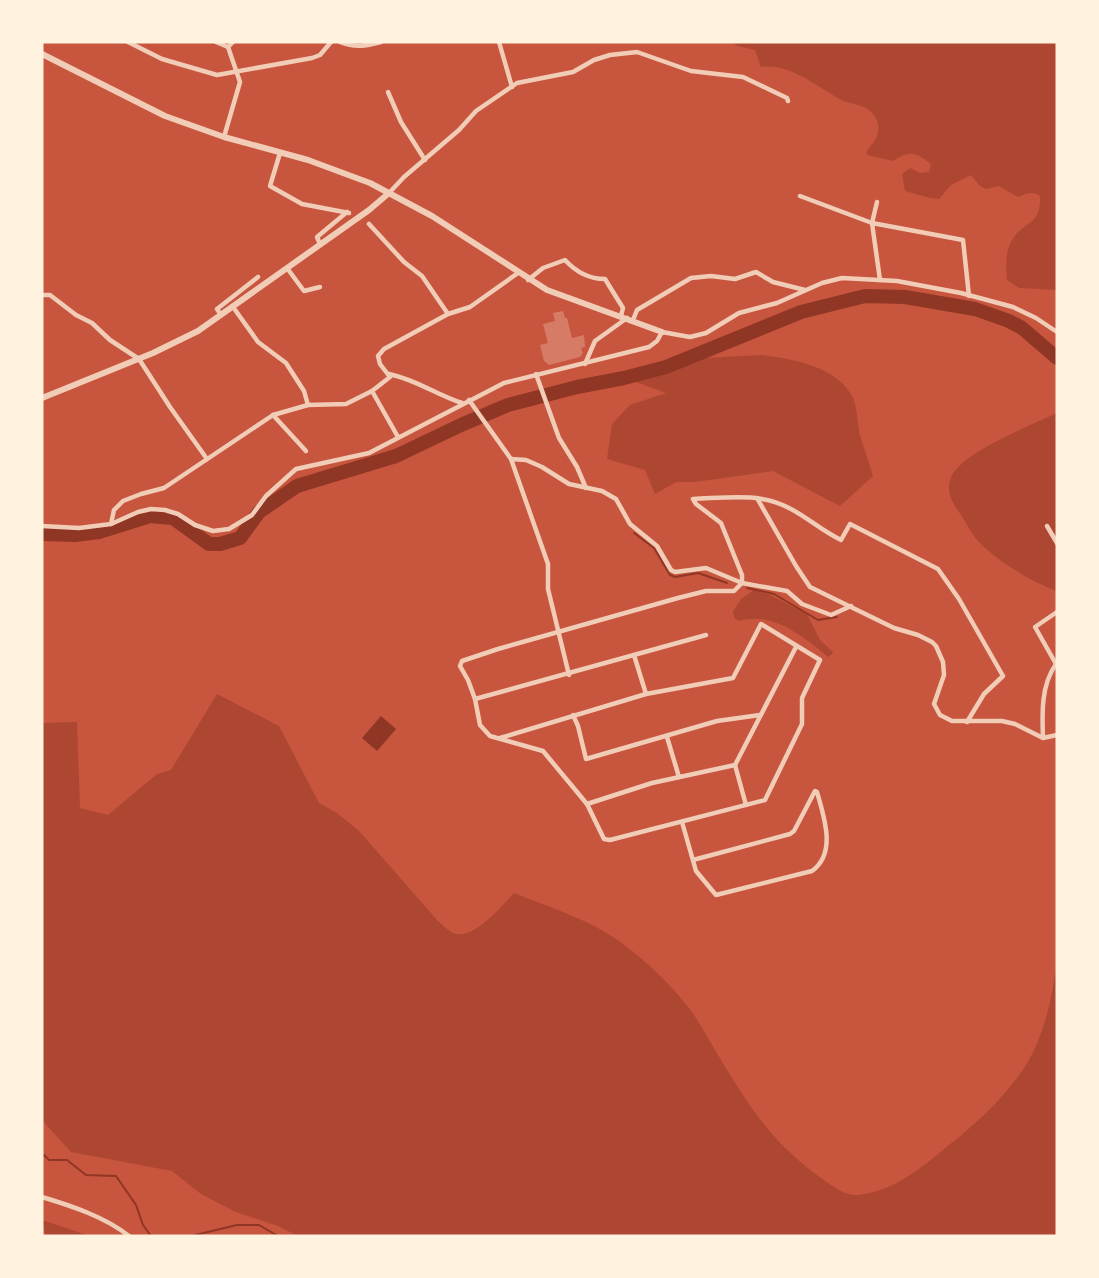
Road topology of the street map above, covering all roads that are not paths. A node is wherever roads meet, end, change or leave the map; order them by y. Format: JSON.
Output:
{"nodes":[{"id":1,"x":128,"y":42,"type":"edge"},
{"id":2,"x":216,"y":42,"type":"edge"},
{"id":3,"x":233,"y":42,"type":"edge"},
{"id":4,"x":331,"y":42,"type":"edge"},
{"id":5,"x":340,"y":42,"type":"edge"},
{"id":6,"x":381,"y":42,"type":"edge"},
{"id":7,"x":499,"y":42,"type":"edge"},
{"id":8,"x":228,"y":47,"type":"junction"},
{"id":9,"x":42,"y":54,"type":"edge"},
{"id":10,"x":238,"y":72,"type":"junction"},
{"id":11,"x":512,"y":87,"type":"junction"},
{"id":12,"x":388,"y":92,"type":"dead end"},
{"id":13,"x":788,"y":101,"type":"dead end"},
{"id":14,"x":224,"y":137,"type":"junction"},
{"id":15,"x":280,"y":153,"type":"junction"},
{"id":16,"x":425,"y":160,"type":"junction"},
{"id":17,"x":389,"y":193,"type":"junction"},
{"id":18,"x":800,"y":196,"type":"dead end"},
{"id":19,"x":877,"y":202,"type":"dead end"},
{"id":20,"x":872,"y":223,"type":"junction"},
{"id":21,"x":369,"y":224,"type":"dead end"},
{"id":22,"x":320,"y":244,"type":"junction"},
{"id":23,"x":287,"y":268,"type":"junction"},
{"id":24,"x":518,"y":273,"type":"junction"},
{"id":25,"x":258,"y":277,"type":"dead end"},
{"id":26,"x":528,"y":280,"type":"junction"},
{"id":27,"x":880,"y":280,"type":"junction"},
{"id":28,"x":320,"y":287,"type":"dead end"},
{"id":29,"x":808,"y":290,"type":"junction"},
{"id":30,"x":42,"y":296,"type":"edge"},
{"id":31,"x":969,"y":296,"type":"junction"},
{"id":32,"x":233,"y":307,"type":"junction"},
{"id":33,"x":448,"y":314,"type":"junction"},
{"id":34,"x":221,"y":315,"type":"junction"},
{"id":35,"x":627,"y":318,"type":"junction"},
{"id":36,"x":662,"y":332,"type":"junction"},
{"id":37,"x":1057,"y":332,"type":"edge"},
{"id":38,"x":139,"y":359,"type":"junction"},
{"id":39,"x":585,"y":364,"type":"junction"},
{"id":40,"x":389,"y":374,"type":"junction"},
{"id":41,"x":536,"y":374,"type":"junction"},
{"id":42,"x":372,"y":391,"type":"junction"},
{"id":43,"x":42,"y":398,"type":"edge"},
{"id":44,"x":469,"y":400,"type":"junction"},
{"id":45,"x":462,"y":404,"type":"junction"},
{"id":46,"x":308,"y":405,"type":"junction"},
{"id":47,"x":273,"y":415,"type":"junction"},
{"id":48,"x":398,"y":437,"type":"junction"},
{"id":49,"x":306,"y":451,"type":"dead end"},
{"id":50,"x":207,"y":459,"type":"junction"},
{"id":51,"x":511,"y":459,"type":"junction"},
{"id":52,"x":586,"y":488,"type":"junction"},
{"id":53,"x":757,"y":498,"type":"junction"},
{"id":54,"x":111,"y":524,"type":"junction"},
{"id":55,"x":42,"y":526,"type":"edge"},
{"id":56,"x":1047,"y":526,"type":"dead end"},
{"id":57,"x":1057,"y":543,"type":"edge"},
{"id":58,"x":742,"y":583,"type":"junction"},
{"id":59,"x":851,"y":606,"type":"junction"},
{"id":60,"x":1057,"y":612,"type":"edge"},
{"id":61,"x":559,"y":633,"type":"junction"},
{"id":62,"x":706,"y":635,"type":"dead end"},
{"id":63,"x":796,"y":647,"type":"junction"},
{"id":64,"x":634,"y":656,"type":"junction"},
{"id":65,"x":569,"y":675,"type":"junction"},
{"id":66,"x":646,"y":694,"type":"junction"},
{"id":67,"x":475,"y":699,"type":"junction"},
{"id":68,"x":573,"y":715,"type":"junction"},
{"id":69,"x":760,"y":715,"type":"junction"},
{"id":70,"x":967,"y":722,"type":"junction"},
{"id":71,"x":1057,"y":735,"type":"edge"},
{"id":72,"x":667,"y":737,"type":"junction"},
{"id":73,"x":500,"y":738,"type":"junction"},
{"id":74,"x":1043,"y":738,"type":"junction"},
{"id":75,"x":735,"y":765,"type":"junction"},
{"id":76,"x":679,"y":777,"type":"junction"},
{"id":77,"x":587,"y":804,"type":"junction"},
{"id":78,"x":746,"y":805,"type":"junction"},
{"id":79,"x":682,"y":822,"type":"junction"},
{"id":80,"x":693,"y":860,"type":"junction"},
{"id":81,"x":42,"y":1197,"type":"edge"},
{"id":82,"x":129,"y":1236,"type":"edge"}],
"edges":[{"from":1,"to":10,"type":"street"},
{"from":2,"to":8,"type":"street"},
{"from":3,"to":8,"type":"street"},
{"from":4,"to":10,"type":"street"},
{"from":5,"to":6,"type":"street"},
{"from":7,"to":11,"type":"street"},
{"from":8,"to":10,"type":"street"},
{"from":9,"to":14,"type":"street"},
{"from":10,"to":14,"type":"street"},
{"from":11,"to":13,"type":"street"},
{"from":11,"to":16,"type":"street"},
{"from":12,"to":16,"type":"street"},
{"from":14,"to":15,"type":"street"},
{"from":15,"to":17,"type":"street"},
{"from":15,"to":22,"type":"street"},
{"from":16,"to":17,"type":"street"},
{"from":17,"to":22,"type":"street"},
{"from":17,"to":24,"type":"street"},
{"from":18,"to":20,"type":"street"},
{"from":19,"to":20,"type":"street"},
{"from":20,"to":27,"type":"street"},
{"from":20,"to":31,"type":"street"},
{"from":21,"to":33,"type":"street"},
{"from":22,"to":23,"type":"street"},
{"from":23,"to":28,"type":"street"},
{"from":23,"to":32,"type":"street"},
{"from":24,"to":26,"type":"street"},
{"from":24,"to":33,"type":"street"},
{"from":25,"to":34,"type":"street"},
{"from":26,"to":35,"type":"street"},
{"from":26,"to":35,"type":"street"},
{"from":27,"to":29,"type":"street"},
{"from":27,"to":31,"type":"street"},
{"from":29,"to":35,"type":"street"},
{"from":29,"to":36,"type":"street"},
{"from":30,"to":38,"type":"street"},
{"from":31,"to":37,"type":"street"},
{"from":32,"to":34,"type":"street"},
{"from":32,"to":46,"type":"street"},
{"from":33,"to":40,"type":"street"},
{"from":34,"to":38,"type":"street"},
{"from":35,"to":36,"type":"street"},
{"from":35,"to":39,"type":"street"},
{"from":36,"to":39,"type":"street"},
{"from":38,"to":43,"type":"street"},
{"from":38,"to":50,"type":"street"},
{"from":39,"to":41,"type":"street"},
{"from":40,"to":42,"type":"street"},
{"from":40,"to":45,"type":"street"},
{"from":41,"to":44,"type":"street"},
{"from":41,"to":52,"type":"street"},
{"from":42,"to":46,"type":"street"},
{"from":42,"to":48,"type":"street"},
{"from":44,"to":45,"type":"street"},
{"from":44,"to":51,"type":"street"},
{"from":45,"to":48,"type":"street"},
{"from":46,"to":47,"type":"street"},
{"from":47,"to":49,"type":"street"},
{"from":47,"to":50,"type":"street"},
{"from":48,"to":54,"type":"street"},
{"from":50,"to":54,"type":"street"},
{"from":51,"to":52,"type":"street"},
{"from":51,"to":61,"type":"street"},
{"from":52,"to":58,"type":"street"},
{"from":53,"to":58,"type":"street"},
{"from":53,"to":59,"type":"street"},
{"from":53,"to":70,"type":"street"},
{"from":54,"to":55,"type":"street"},
{"from":56,"to":57,"type":"street"},
{"from":58,"to":59,"type":"street"},
{"from":58,"to":61,"type":"street"},
{"from":59,"to":70,"type":"street"},
{"from":60,"to":74,"type":"street"},
{"from":61,"to":65,"type":"street"},
{"from":61,"to":67,"type":"street"},
{"from":62,"to":64,"type":"street"},
{"from":63,"to":66,"type":"street"},
{"from":63,"to":69,"type":"street"},
{"from":63,"to":78,"type":"street"},
{"from":64,"to":65,"type":"street"},
{"from":64,"to":66,"type":"street"},
{"from":65,"to":67,"type":"street"},
{"from":66,"to":68,"type":"street"},
{"from":67,"to":73,"type":"street"},
{"from":68,"to":72,"type":"street"},
{"from":68,"to":73,"type":"street"},
{"from":69,"to":72,"type":"street"},
{"from":69,"to":75,"type":"street"},
{"from":70,"to":74,"type":"street"},
{"from":71,"to":74,"type":"street"},
{"from":72,"to":76,"type":"street"},
{"from":73,"to":77,"type":"street"},
{"from":75,"to":76,"type":"street"},
{"from":75,"to":78,"type":"street"},
{"from":76,"to":77,"type":"street"},
{"from":77,"to":79,"type":"street"},
{"from":78,"to":79,"type":"street"},
{"from":79,"to":80,"type":"street"},
{"from":80,"to":80,"type":"street"},
{"from":81,"to":82,"type":"street"}]}
